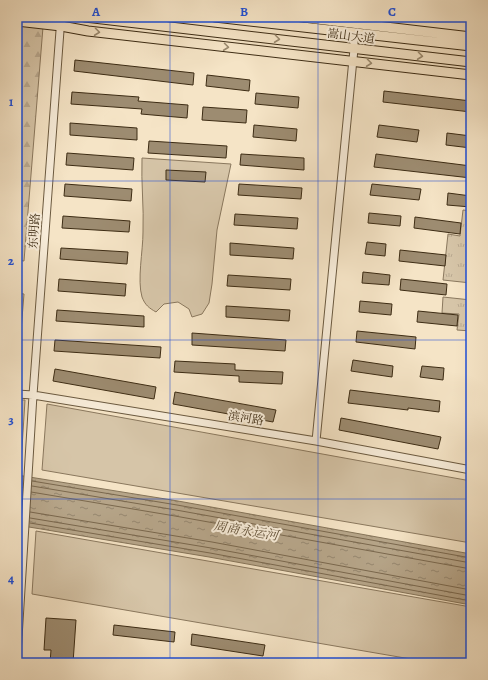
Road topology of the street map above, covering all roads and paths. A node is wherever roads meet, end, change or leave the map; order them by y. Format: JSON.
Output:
{"nodes":[{"id":1,"x":85,"y":17,"type":"edge"},
{"id":2,"x":215,"y":17,"type":"edge"},
{"id":3,"x":300,"y":17,"type":"edge"},
{"id":4,"x":17,"y":21,"type":"edge"},
{"id":5,"x":61,"y":21,"type":"edge"},
{"id":6,"x":354,"y":32,"type":"junction"},
{"id":7,"x":471,"y":37,"type":"edge"},
{"id":8,"x":471,"y":46,"type":"edge"},
{"id":9,"x":354,"y":49,"type":"junction"},
{"id":10,"x":353,"y":62,"type":"junction"},
{"id":11,"x":471,"y":62,"type":"edge"},
{"id":12,"x":471,"y":75,"type":"edge"},
{"id":13,"x":17,"y":394,"type":"edge"},
{"id":14,"x":33,"y":395,"type":"junction"},
{"id":15,"x":316,"y":441,"type":"junction"},
{"id":16,"x":471,"y":470,"type":"edge"},
{"id":17,"x":17,"y":654,"type":"edge"}],
"edges":[{"from":1,"to":9,"type":"main road","name":"嵩山大道","one_way":true},
{"from":2,"to":6,"type":"main road","name":"嵩山大道"},
{"from":3,"to":7,"type":"main road"},
{"from":4,"to":5,"type":"main road"},
{"from":5,"to":10,"type":"main road","one_way":true},
{"from":5,"to":14,"type":"street","name":"东明路"},
{"from":6,"to":8,"type":"main road","name":"嵩山大道"},
{"from":6,"to":9,"type":"street"},
{"from":9,"to":10,"type":"street"},
{"from":9,"to":11,"type":"main road","name":"嵩山大道","one_way":true},
{"from":10,"to":12,"type":"main road","one_way":true},
{"from":10,"to":15,"type":"street"},
{"from":13,"to":14,"type":"street","name":"滨河路"},
{"from":14,"to":15,"type":"street","name":"滨河路"},
{"from":14,"to":17,"type":"street","name":"东明路"},
{"from":15,"to":16,"type":"street","name":"滨河路"}]}
